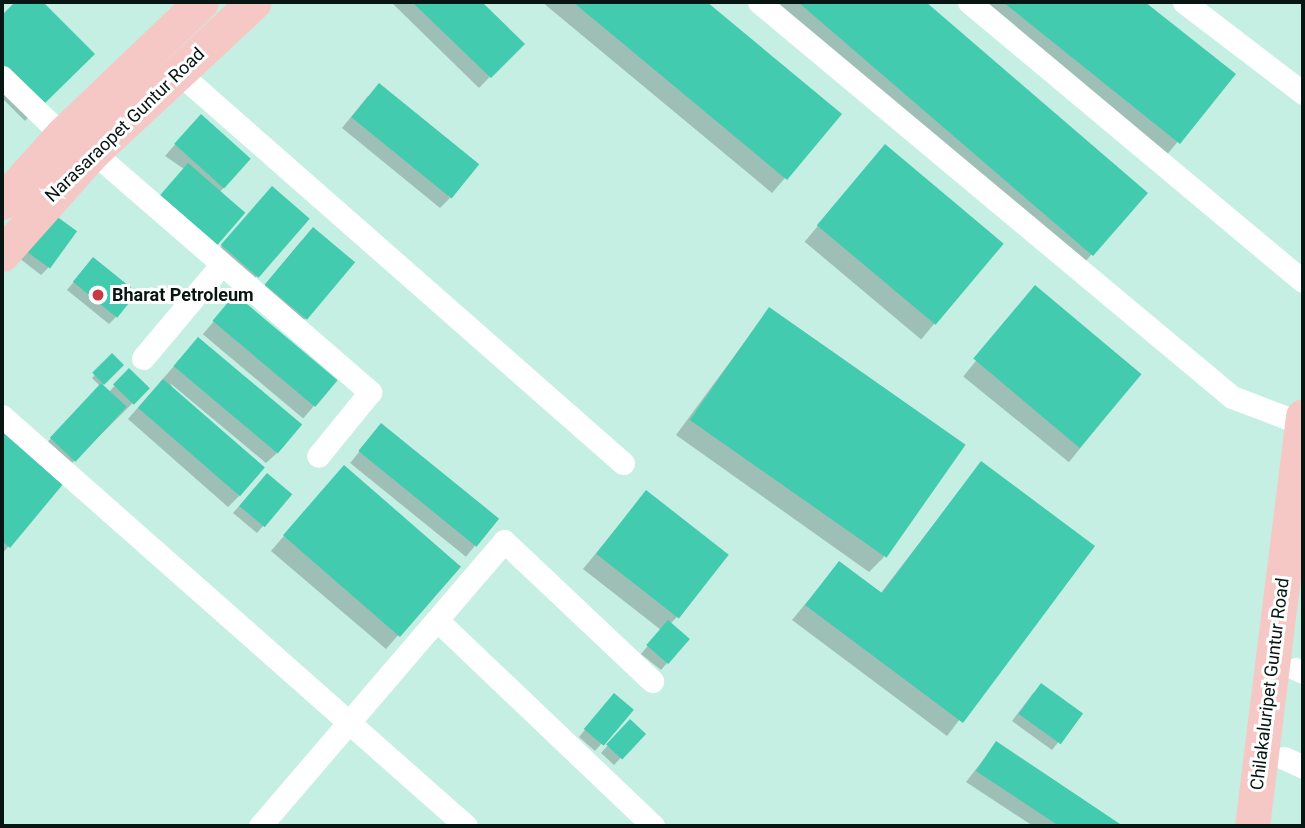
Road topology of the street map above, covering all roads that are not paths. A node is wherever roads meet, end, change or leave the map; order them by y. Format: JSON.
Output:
{"nodes":[{"id":1,"x":201,"y":2,"type":"edge"},
{"id":2,"x":254,"y":2,"type":"edge"},
{"id":3,"x":759,"y":2,"type":"edge"},
{"id":4,"x":969,"y":2,"type":"edge"},
{"id":5,"x":1184,"y":2,"type":"edge"},
{"id":6,"x":179,"y":73,"type":"junction"},
{"id":7,"x":2,"y":78,"type":"edge"},
{"id":8,"x":1303,"y":93,"type":"edge"},
{"id":9,"x":62,"y":135,"type":"junction"},
{"id":10,"x":93,"y":152,"type":"junction"},
{"id":11,"x":2,"y":202,"type":"edge"},
{"id":12,"x":2,"y":254,"type":"edge"},
{"id":13,"x":221,"y":265,"type":"junction"},
{"id":14,"x":1303,"y":281,"type":"edge"},
{"id":15,"x":144,"y":358,"type":"dead end"},
{"id":16,"x":2,"y":416,"type":"edge"},
{"id":17,"x":1303,"y":421,"type":"edge"},
{"id":18,"x":318,"y":456,"type":"dead end"},
{"id":19,"x":623,"y":463,"type":"dead end"},
{"id":20,"x":1303,"y":612,"type":"edge"},
{"id":21,"x":438,"y":621,"type":"junction"},
{"id":22,"x":1300,"y":670,"type":"edge"},
{"id":23,"x":652,"y":681,"type":"dead end"},
{"id":24,"x":348,"y":718,"type":"junction"},
{"id":25,"x":1294,"y":763,"type":"edge"},
{"id":26,"x":645,"y":824,"type":"edge"},
{"id":27,"x":260,"y":826,"type":"edge"},
{"id":28,"x":466,"y":826,"type":"edge"},
{"id":29,"x":1252,"y":826,"type":"edge"},
{"id":30,"x":1276,"y":826,"type":"edge"}],
"edges":[{"from":1,"to":9,"type":"highway","name":"Narasaraopet Guntur Road"},
{"from":2,"to":6,"type":"highway","name":"Narasaraopet Guntur Road"},
{"from":3,"to":17,"type":"street"},
{"from":4,"to":14,"type":"street"},
{"from":5,"to":8,"type":"street"},
{"from":6,"to":10,"type":"highway","name":"Narasaraopet Guntur Road"},
{"from":6,"to":19,"type":"street"},
{"from":7,"to":9,"type":"street"},
{"from":9,"to":11,"type":"highway","name":"Narasaraopet Guntur Road"},
{"from":10,"to":12,"type":"highway","name":"Narasaraopet Guntur Road"},
{"from":10,"to":13,"type":"street"},
{"from":13,"to":15,"type":"street"},
{"from":13,"to":18,"type":"street"},
{"from":16,"to":24,"type":"street"},
{"from":17,"to":29,"type":"highway","name":"Chilakaluripet Guntur Road"},
{"from":20,"to":22,"type":"highway","name":"Chilakaluripet Guntur Road"},
{"from":21,"to":23,"type":"street"},
{"from":21,"to":24,"type":"street"},
{"from":21,"to":26,"type":"street"},
{"from":22,"to":25,"type":"highway","name":"Chilakaluripet Guntur Road"},
{"from":24,"to":27,"type":"street"},
{"from":24,"to":28,"type":"street"},
{"from":25,"to":30,"type":"highway","name":"Chilakaluripet Guntur Road"}]}
